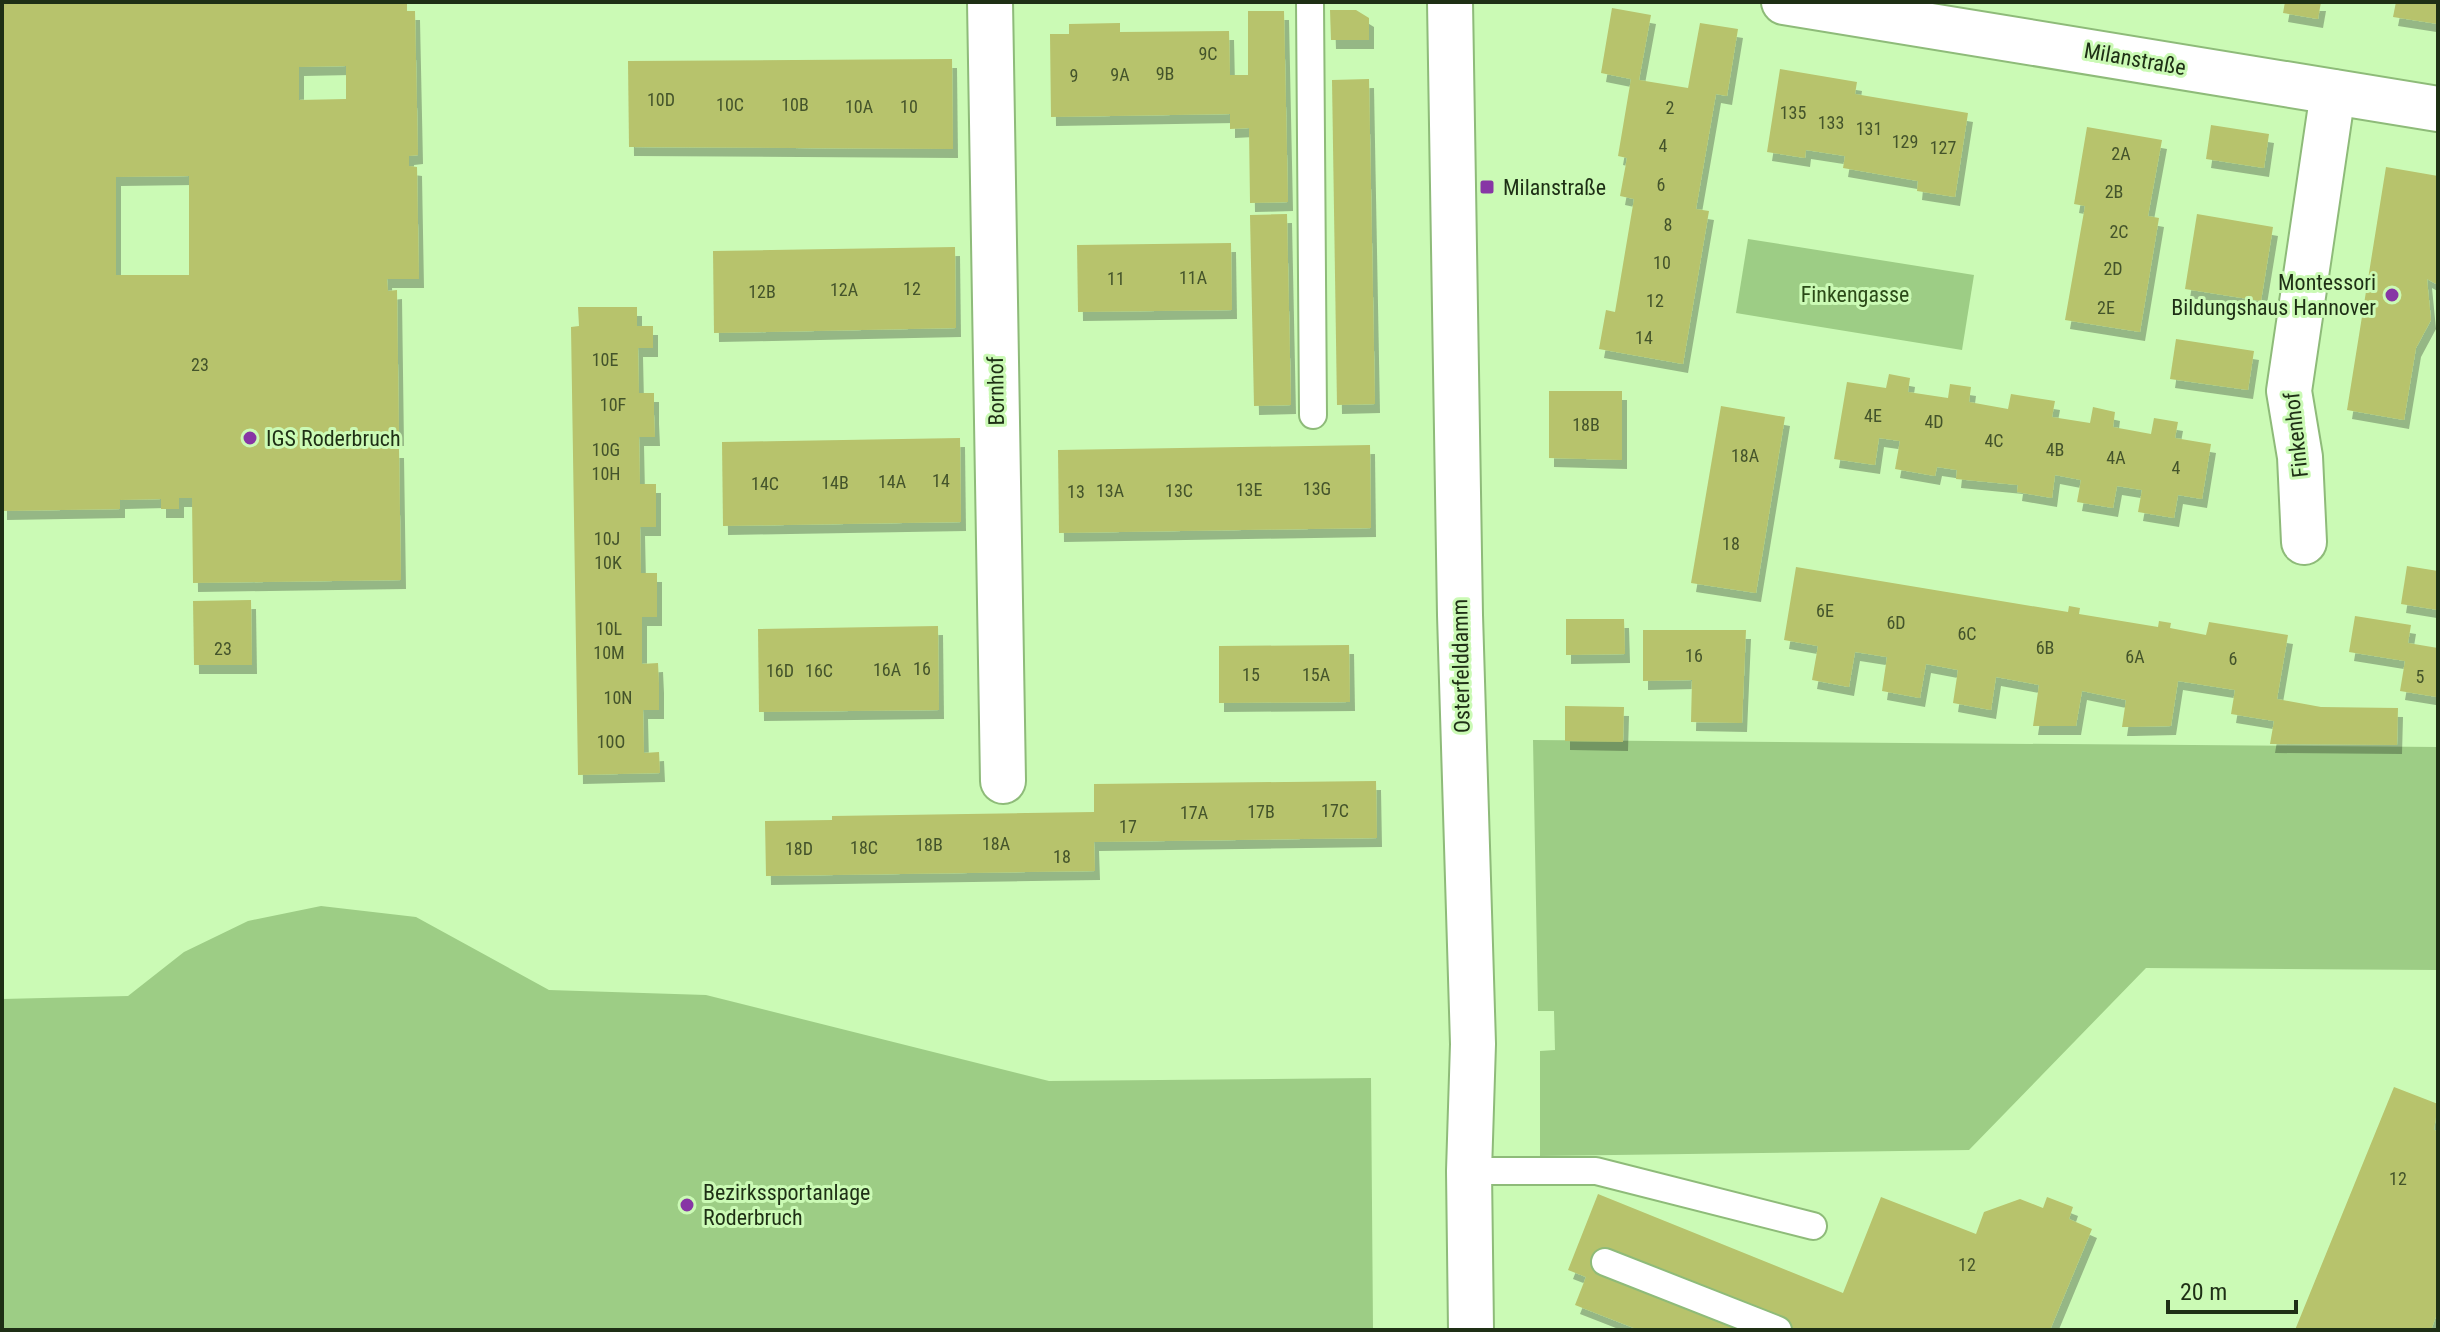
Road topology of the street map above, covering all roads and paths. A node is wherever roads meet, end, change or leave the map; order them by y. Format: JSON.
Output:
{"nodes":[{"id":1,"x":990,"y":2,"type":"edge"},
{"id":2,"x":1310,"y":2,"type":"edge"},
{"id":3,"x":1450,"y":2,"type":"edge"},
{"id":4,"x":1784,"y":2,"type":"edge"},
{"id":5,"x":2333,"y":92,"type":"junction"},
{"id":6,"x":2438,"y":109,"type":"edge"},
{"id":7,"x":1313,"y":415,"type":"dead end"},
{"id":8,"x":2304,"y":542,"type":"dead end"},
{"id":9,"x":1003,"y":781,"type":"dead end"},
{"id":10,"x":1469,"y":1171,"type":"junction"},
{"id":11,"x":1813,"y":1226,"type":"dead end"},
{"id":12,"x":1605,"y":1262,"type":"dead end"},
{"id":13,"x":1471,"y":1330,"type":"edge"},
{"id":14,"x":1778,"y":1330,"type":"edge"}],
"edges":[{"from":1,"to":9,"type":"street","name":"Bornhof"},
{"from":2,"to":7,"type":"lane"},
{"from":3,"to":10,"type":"street","name":"Osterfelddamm"},
{"from":4,"to":5,"type":"street","name":"Milanstraße"},
{"from":5,"to":6,"type":"street","name":"Milanstraße"},
{"from":5,"to":8,"type":"street","name":"Finkenhof"},
{"from":10,"to":11,"type":"lane"},
{"from":10,"to":13,"type":"street","name":"Osterfelddamm"},
{"from":12,"to":14,"type":"lane"}]}
